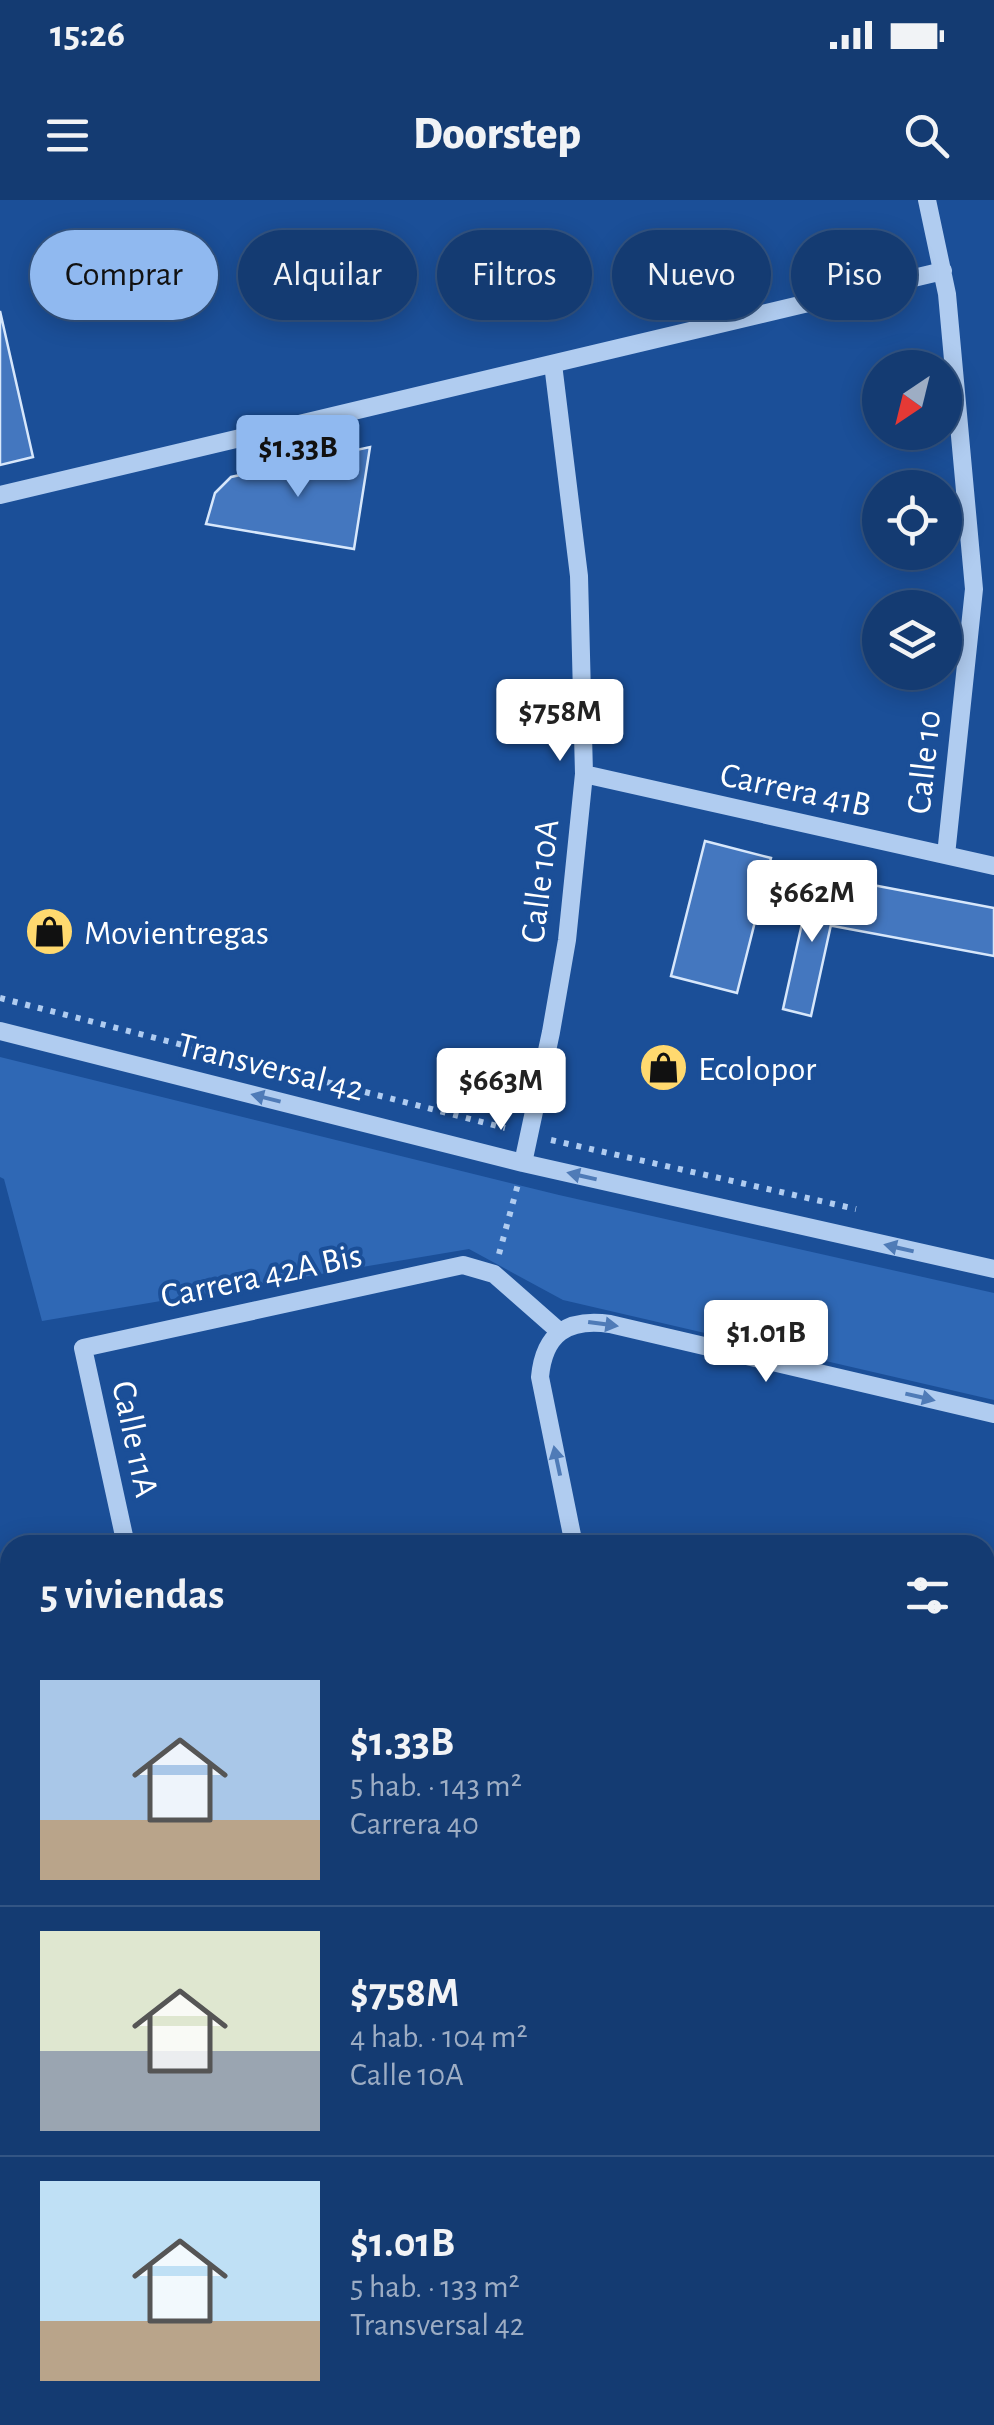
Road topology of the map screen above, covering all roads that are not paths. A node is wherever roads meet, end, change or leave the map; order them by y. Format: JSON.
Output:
{"nodes":[{"id":1,"x":927,"y":200,"type":"edge"},
{"id":2,"x":943,"y":270,"type":"junction"},
{"id":3,"x":552,"y":364,"type":"junction"},
{"id":4,"x":0,"y":495,"type":"edge"},
{"id":5,"x":584,"y":774,"type":"junction"},
{"id":6,"x":946,"y":855,"type":"junction"},
{"id":7,"x":994,"y":866,"type":"edge"},
{"id":8,"x":0,"y":1030,"type":"edge"},
{"id":9,"x":523,"y":1163,"type":"junction"},
{"id":10,"x":994,"y":1269,"type":"edge"},
{"id":11,"x":560,"y":1332,"type":"junction"},
{"id":12,"x":83,"y":1348,"type":"joint"},
{"id":13,"x":994,"y":1414,"type":"edge"},
{"id":14,"x":124,"y":1535,"type":"edge"},
{"id":15,"x":572,"y":1535,"type":"edge"}],
"edges":[{"from":1,"to":2,"type":"street","name":"Calle 10"},
{"from":2,"to":3,"type":"street"},
{"from":2,"to":6,"type":"street","name":"Calle 10"},
{"from":3,"to":4,"type":"street"},
{"from":3,"to":5,"type":"street","name":"Calle 10A"},
{"from":5,"to":6,"type":"street","name":"Carrera 41B"},
{"from":5,"to":9,"type":"street","name":"Calle 10A"},
{"from":6,"to":7,"type":"street","name":"Carrera 41B"},
{"from":9,"to":8,"type":"street","name":"Transversal 42","one_way":true},
{"from":10,"to":9,"type":"street","name":"Transversal 42","one_way":true},
{"from":11,"to":12,"type":"street","name":"Carrera 42A Bis"},
{"from":11,"to":13,"type":"street","one_way":true},
{"from":15,"to":11,"type":"street","one_way":true},
{"from":12,"to":14,"type":"street","name":"Calle 11A"}]}
